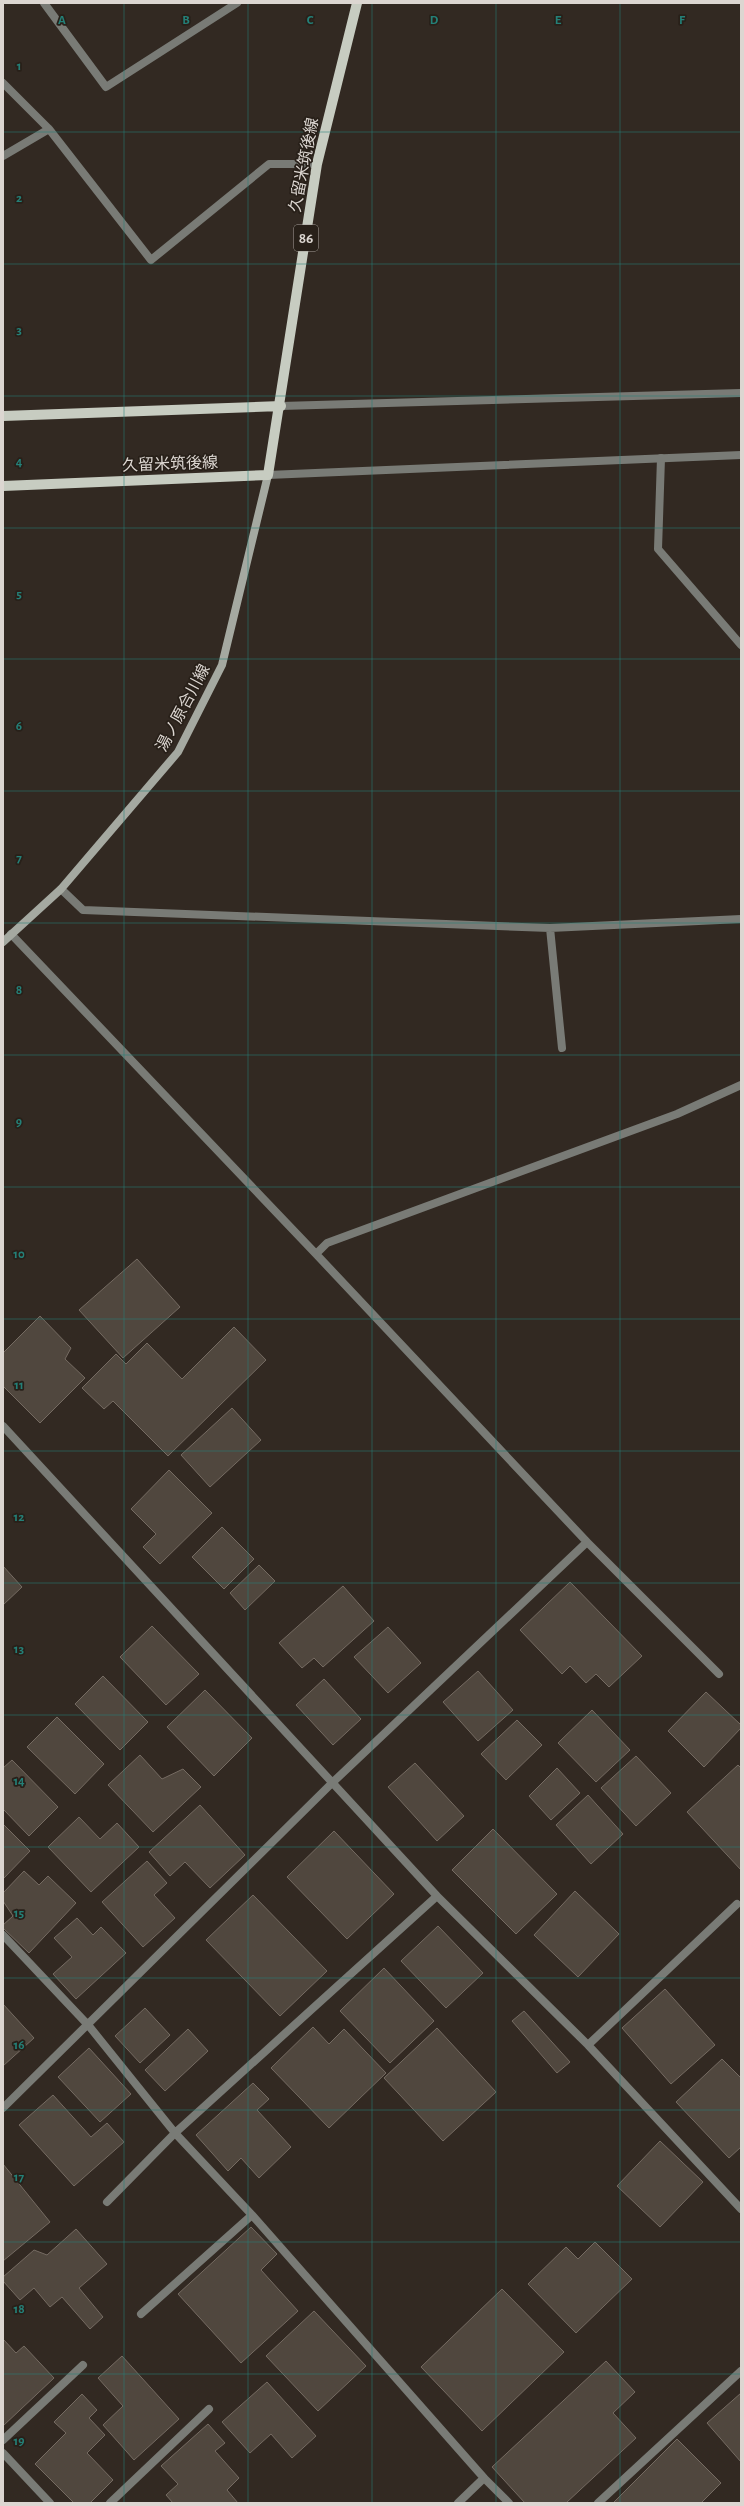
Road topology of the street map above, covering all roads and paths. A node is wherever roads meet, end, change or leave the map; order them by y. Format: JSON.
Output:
{"nodes":[{"id":1,"x":44,"y":3,"type":"edge"},
{"id":2,"x":237,"y":3,"type":"edge"},
{"id":3,"x":357,"y":3,"type":"edge"},
{"id":4,"x":3,"y":83,"type":"edge"},
{"id":5,"x":49,"y":129,"type":"junction"},
{"id":6,"x":3,"y":156,"type":"edge"},
{"id":7,"x":317,"y":164,"type":"junction"},
{"id":8,"x":741,"y":393,"type":"edge"},
{"id":9,"x":281,"y":406,"type":"junction"},
{"id":10,"x":3,"y":416,"type":"edge"},
{"id":11,"x":741,"y":455,"type":"edge"},
{"id":12,"x":661,"y":458,"type":"junction"},
{"id":13,"x":268,"y":475,"type":"junction"},
{"id":14,"x":3,"y":486,"type":"edge"},
{"id":15,"x":741,"y":645,"type":"edge"},
{"id":16,"x":61,"y":889,"type":"junction"},
{"id":17,"x":741,"y":919,"type":"edge"},
{"id":18,"x":550,"y":928,"type":"junction"},
{"id":19,"x":11,"y":934,"type":"junction"},
{"id":20,"x":3,"y":942,"type":"edge"},
{"id":21,"x":562,"y":1048,"type":"dead end"},
{"id":22,"x":741,"y":1085,"type":"edge"},
{"id":23,"x":316,"y":1254,"type":"junction"},
{"id":24,"x":3,"y":1426,"type":"edge"},
{"id":25,"x":587,"y":1542,"type":"junction"},
{"id":26,"x":719,"y":1674,"type":"dead end"},
{"id":27,"x":331,"y":1784,"type":"junction"},
{"id":28,"x":437,"y":1896,"type":"junction"},
{"id":29,"x":737,"y":1904,"type":"dead end"},
{"id":30,"x":3,"y":1935,"type":"edge"},
{"id":31,"x":89,"y":2026,"type":"junction"},
{"id":32,"x":588,"y":2045,"type":"junction"},
{"id":33,"x":3,"y":2108,"type":"edge"},
{"id":34,"x":175,"y":2133,"type":"junction"},
{"id":35,"x":107,"y":2202,"type":"dead end"},
{"id":36,"x":740,"y":2207,"type":"edge"},
{"id":37,"x":252,"y":2215,"type":"junction"},
{"id":38,"x":141,"y":2314,"type":"dead end"},
{"id":39,"x":83,"y":2365,"type":"dead end"},
{"id":40,"x":741,"y":2371,"type":"edge"},
{"id":41,"x":210,"y":2409,"type":"dead end"},
{"id":42,"x":3,"y":2440,"type":"edge"},
{"id":43,"x":3,"y":2453,"type":"edge"},
{"id":44,"x":484,"y":2478,"type":"junction"},
{"id":45,"x":50,"y":2503,"type":"edge"},
{"id":46,"x":110,"y":2503,"type":"edge"},
{"id":47,"x":458,"y":2503,"type":"edge"},
{"id":48,"x":509,"y":2503,"type":"edge"},
{"id":49,"x":598,"y":2503,"type":"edge"}],
"edges":[{"from":1,"to":2,"type":"street"},
{"from":3,"to":7,"type":"main road","name":"久留米筑後線","number":"86"},
{"from":4,"to":5,"type":"street"},
{"from":5,"to":6,"type":"street"},
{"from":5,"to":7,"type":"street"},
{"from":7,"to":9,"type":"main road","name":"久留米筑後線","number":"86"},
{"from":8,"to":9,"type":"street"},
{"from":9,"to":10,"type":"main road"},
{"from":9,"to":13,"type":"main road","name":"久留米筑後線","number":"86"},
{"from":11,"to":12,"type":"street"},
{"from":12,"to":13,"type":"street"},
{"from":12,"to":15,"type":"street"},
{"from":13,"to":14,"type":"main road","name":"久留米筑後線"},
{"from":13,"to":16,"type":"main road","name":"湯ノ原合川線"},
{"from":16,"to":18,"type":"street"},
{"from":16,"to":19,"type":"main road","name":"湯ノ原合川線"},
{"from":17,"to":18,"type":"street"},
{"from":18,"to":21,"type":"street"},
{"from":19,"to":20,"type":"main road","name":"湯ノ原合川線"},
{"from":19,"to":23,"type":"street"},
{"from":22,"to":23,"type":"street"},
{"from":23,"to":25,"type":"street"},
{"from":24,"to":27,"type":"street"},
{"from":25,"to":26,"type":"street"},
{"from":25,"to":27,"type":"street"},
{"from":27,"to":28,"type":"street"},
{"from":27,"to":31,"type":"street"},
{"from":28,"to":32,"type":"street"},
{"from":28,"to":34,"type":"street"},
{"from":29,"to":32,"type":"street"},
{"from":30,"to":31,"type":"street"},
{"from":31,"to":33,"type":"street"},
{"from":31,"to":34,"type":"street"},
{"from":32,"to":36,"type":"street"},
{"from":34,"to":35,"type":"street"},
{"from":34,"to":37,"type":"street"},
{"from":37,"to":38,"type":"street"},
{"from":37,"to":44,"type":"street"},
{"from":39,"to":42,"type":"street"},
{"from":40,"to":49,"type":"street"},
{"from":41,"to":46,"type":"street"},
{"from":43,"to":45,"type":"street"},
{"from":44,"to":47,"type":"street"},
{"from":44,"to":48,"type":"street"}]}
